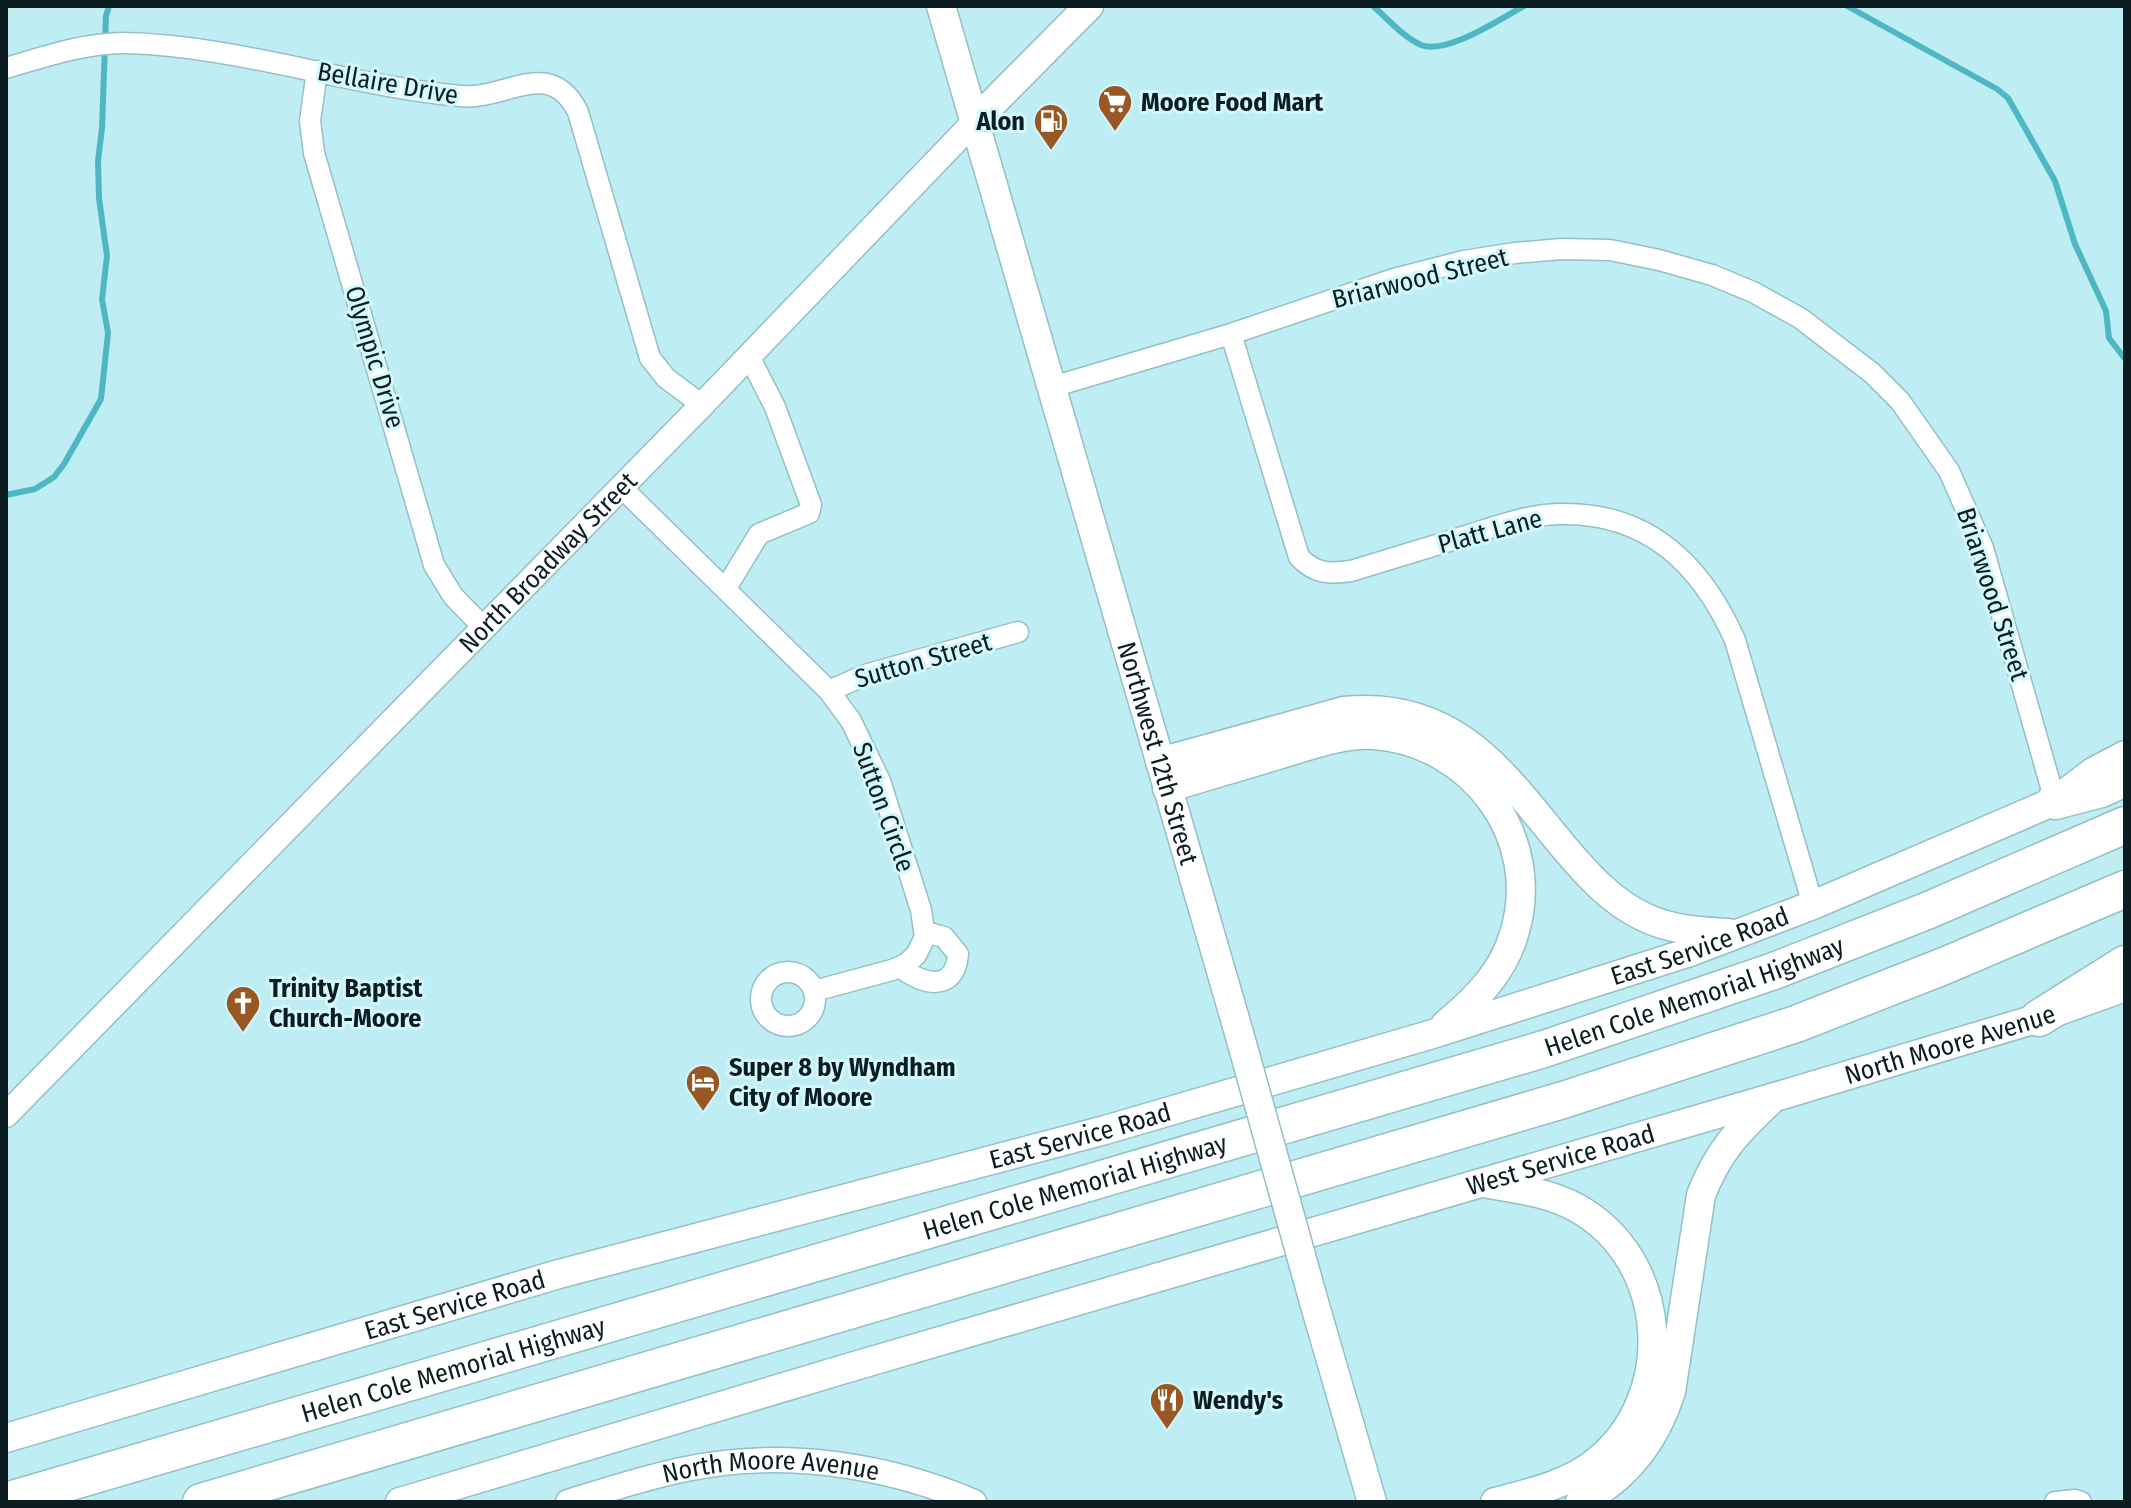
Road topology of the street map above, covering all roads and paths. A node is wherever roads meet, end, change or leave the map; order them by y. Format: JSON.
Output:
{"nodes":[{"id":1,"x":941,"y":6,"type":"edge"},
{"id":2,"x":1089,"y":6,"type":"edge"},
{"id":3,"x":6,"y":68,"type":"edge"},
{"id":4,"x":317,"y":71,"type":"junction"},
{"id":5,"x":975,"y":121,"type":"junction"},
{"id":6,"x":1231,"y":334,"type":"junction"},
{"id":7,"x":749,"y":356,"type":"junction"},
{"id":8,"x":1052,"y":387,"type":"junction"},
{"id":9,"x":702,"y":405,"type":"junction"},
{"id":10,"x":620,"y":486,"type":"junction"},
{"id":11,"x":726,"y":588,"type":"junction"},
{"id":12,"x":483,"y":627,"type":"junction"},
{"id":13,"x":1018,"y":632,"type":"dead end"},
{"id":14,"x":829,"y":691,"type":"junction"},
{"id":15,"x":2125,"y":755,"type":"edge"},
{"id":16,"x":1163,"y":775,"type":"junction"},
{"id":17,"x":2125,"y":778,"type":"edge"},
{"id":18,"x":2055,"y":801,"type":"junction"},
{"id":19,"x":2125,"y":825,"type":"edge"},
{"id":20,"x":2125,"y":889,"type":"edge"},
{"id":21,"x":1813,"y":905,"type":"junction"},
{"id":22,"x":925,"y":932,"type":"junction"},
{"id":23,"x":1741,"y":933,"type":"junction"},
{"id":24,"x":2125,"y":964,"type":"edge"},
{"id":25,"x":900,"y":967,"type":"junction"},
{"id":26,"x":2125,"y":987,"type":"edge"},
{"id":27,"x":814,"y":991,"type":"dead end"},
{"id":28,"x":2039,"y":1018,"type":"junction"},
{"id":29,"x":1436,"y":1033,"type":"junction"},
{"id":30,"x":1775,"y":1097,"type":"junction"},
{"id":31,"x":6,"y":1115,"type":"edge"},
{"id":32,"x":1485,"y":1183,"type":"junction"},
{"id":33,"x":6,"y":1438,"type":"edge"},
{"id":34,"x":6,"y":1501,"type":"edge"},
{"id":35,"x":201,"y":1502,"type":"edge"},
{"id":36,"x":400,"y":1502,"type":"edge"},
{"id":37,"x":568,"y":1502,"type":"edge"},
{"id":38,"x":974,"y":1502,"type":"edge"},
{"id":39,"x":1372,"y":1502,"type":"edge"},
{"id":40,"x":1495,"y":1502,"type":"edge"},
{"id":41,"x":1580,"y":1502,"type":"edge"},
{"id":42,"x":2055,"y":1502,"type":"edge"},
{"id":43,"x":2081,"y":1502,"type":"edge"}],
"edges":[{"from":1,"to":5,"type":"main road","name":"Northwest 12th Street"},
{"from":2,"to":5,"type":"main road","name":"North Broadway Street"},
{"from":3,"to":4,"type":"street","name":"Bellaire Drive"},
{"from":4,"to":9,"type":"street","name":"Bellaire Drive"},
{"from":4,"to":12,"type":"street","name":"Olympic Drive"},
{"from":5,"to":7,"type":"street","name":"North Broadway Street"},
{"from":5,"to":8,"type":"main road","name":"Northwest 12th Street"},
{"from":6,"to":8,"type":"street","name":"Briarwood Street"},
{"from":6,"to":18,"type":"street","name":"Briarwood Street"},
{"from":6,"to":21,"type":"street","name":"Platt Lane"},
{"from":7,"to":9,"type":"street","name":"North Broadway Street"},
{"from":7,"to":11,"type":"street"},
{"from":8,"to":16,"type":"main road","name":"Northwest 12th Street"},
{"from":9,"to":10,"type":"street","name":"North Broadway Street"},
{"from":10,"to":11,"type":"street","name":"Sutton Circle"},
{"from":10,"to":12,"type":"street","name":"North Broadway Street"},
{"from":11,"to":14,"type":"street","name":"Sutton Circle"},
{"from":12,"to":31,"type":"street","name":"North Broadway Street"},
{"from":13,"to":14,"type":"street","name":"Sutton Street"},
{"from":14,"to":22,"type":"street","name":"Sutton Circle"},
{"from":15,"to":18,"type":"main road","name":"East Service Road"},
{"from":16,"to":23,"type":"main road"},
{"from":16,"to":29,"type":"main road"},
{"from":16,"to":39,"type":"main road","name":"Northwest 12th Street","bridge":true},
{"from":17,"to":18,"type":"highway"},
{"from":18,"to":21,"type":"main road","name":"East Service Road"},
{"from":19,"to":34,"type":"highway","name":"Helen Cole Memorial Highway"},
{"from":20,"to":35,"type":"highway","name":"Helen Cole Memorial Highway"},
{"from":21,"to":23,"type":"main road","name":"East Service Road"},
{"from":22,"to":25,"type":"street"},
{"from":22,"to":25,"type":"street"},
{"from":23,"to":29,"type":"main road","name":"East Service Road"},
{"from":24,"to":28,"type":"highway"},
{"from":25,"to":27,"type":"street"},
{"from":26,"to":28,"type":"main road","name":"North Moore Avenue"},
{"from":28,"to":30,"type":"main road","name":"North Moore Avenue"},
{"from":29,"to":33,"type":"main road","name":"East Service Road"},
{"from":30,"to":32,"type":"main road","name":"West Service Road"},
{"from":30,"to":41,"type":"main road"},
{"from":32,"to":36,"type":"main road","name":"West Service Road"},
{"from":32,"to":40,"type":"main road"},
{"from":37,"to":38,"type":"street","name":"North Moore Avenue"},
{"from":42,"to":43,"type":"street"}]}
